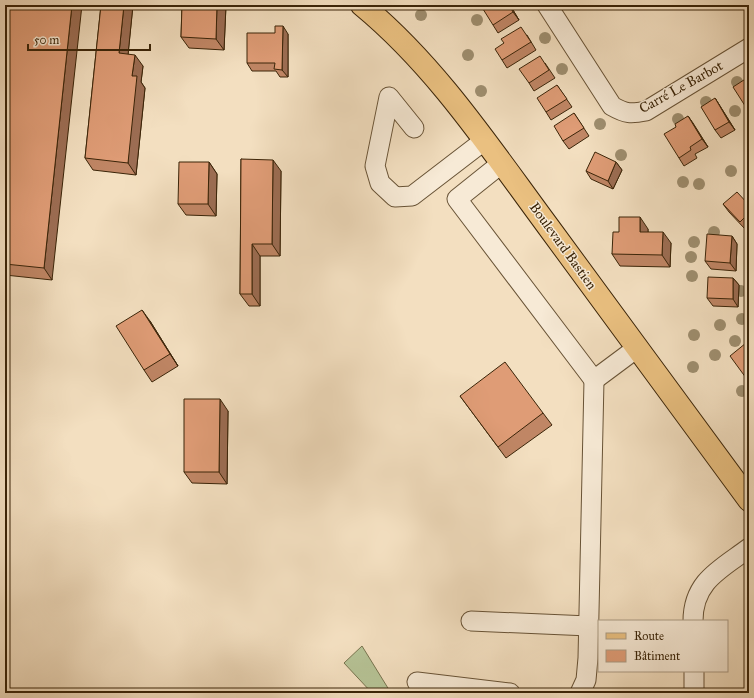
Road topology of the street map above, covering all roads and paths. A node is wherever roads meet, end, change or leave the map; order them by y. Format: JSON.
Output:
{"nodes":[{"id":1,"x":362,"y":5,"type":"edge"},
{"id":2,"x":547,"y":5,"type":"edge"},
{"id":3,"x":749,"y":48,"type":"edge"},
{"id":4,"x":414,"y":128,"type":"dead end"},
{"id":5,"x":484,"y":140,"type":"junction"},
{"id":6,"x":502,"y":163,"type":"junction"},
{"id":7,"x":637,"y":348,"type":"junction"},
{"id":8,"x":594,"y":380,"type":"junction"},
{"id":9,"x":749,"y":500,"type":"edge"},
{"id":10,"x":749,"y":548,"type":"edge"},
{"id":11,"x":693,"y":620,"type":"edge"},
{"id":12,"x":471,"y":621,"type":"dead end"},
{"id":13,"x":589,"y":626,"type":"junction"},
{"id":14,"x":694,"y":672,"type":"edge"},
{"id":15,"x":417,"y":682,"type":"dead end"},
{"id":16,"x":510,"y":693,"type":"edge"},
{"id":17,"x":580,"y":693,"type":"edge"},
{"id":18,"x":694,"y":693,"type":"edge"}],
"edges":[{"from":1,"to":5,"type":"main road","name":"Boulevard Bastien"},
{"from":2,"to":3,"type":"street","name":"Carré Le Barbot"},
{"from":4,"to":5,"type":"street"},
{"from":5,"to":6,"type":"main road","name":"Boulevard Bastien"},
{"from":6,"to":7,"type":"main road","name":"Boulevard Bastien"},
{"from":6,"to":8,"type":"street"},
{"from":7,"to":8,"type":"street"},
{"from":7,"to":9,"type":"main road","name":"Boulevard Bastien"},
{"from":8,"to":13,"type":"street"},
{"from":10,"to":11,"type":"street"},
{"from":12,"to":13,"type":"street"},
{"from":13,"to":17,"type":"street"},
{"from":14,"to":18,"type":"street"},
{"from":15,"to":16,"type":"street"}]}
